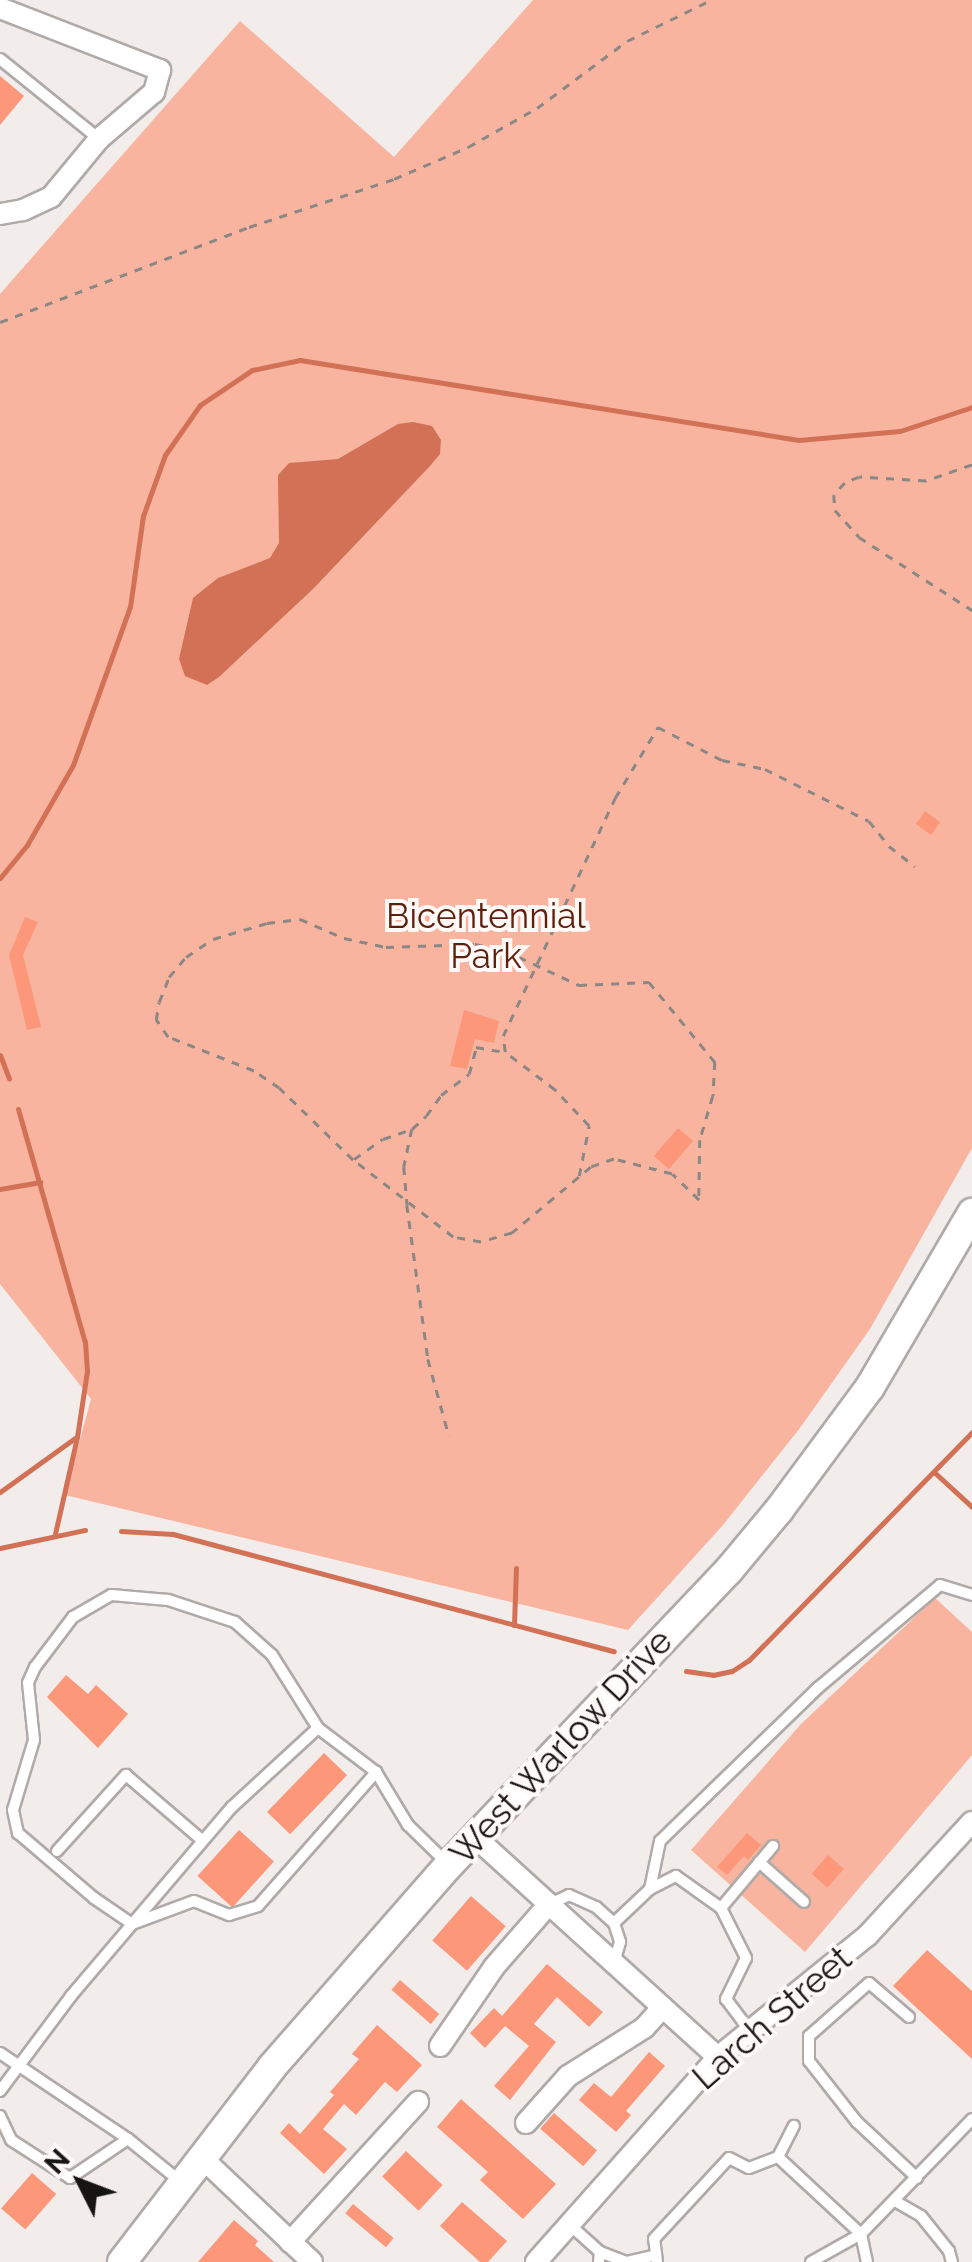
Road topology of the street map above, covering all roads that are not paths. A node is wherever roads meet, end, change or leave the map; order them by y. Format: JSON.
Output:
{"nodes":[{"id":1,"x":0,"y":8,"type":"edge"},
{"id":2,"x":0,"y":59,"type":"edge"},
{"id":3,"x":99,"y":139,"type":"junction"},
{"id":4,"x":0,"y":214,"type":"edge"},
{"id":5,"x":972,"y":1213,"type":"edge"},
{"id":6,"x":972,"y":1595,"type":"edge"},
{"id":7,"x":35,"y":1667,"type":"junction"},
{"id":8,"x":47,"y":1674,"type":"dead end"},
{"id":9,"x":318,"y":1728,"type":"junction"},
{"id":10,"x":376,"y":1772,"type":"junction"},
{"id":11,"x":972,"y":1822,"type":"edge"},
{"id":12,"x":474,"y":1836,"type":"junction"},
{"id":13,"x":203,"y":1841,"type":"junction"},
{"id":14,"x":774,"y":1846,"type":"dead end"},
{"id":15,"x":56,"y":1850,"type":"dead end"},
{"id":16,"x":758,"y":1862,"type":"junction"},
{"id":17,"x":449,"y":1865,"type":"junction"},
{"id":18,"x":650,"y":1889,"type":"junction"},
{"id":19,"x":804,"y":1902,"type":"dead end"},
{"id":20,"x":549,"y":1904,"type":"junction"},
{"id":21,"x":722,"y":1908,"type":"junction"},
{"id":22,"x":614,"y":1923,"type":"junction"},
{"id":23,"x":132,"y":1924,"type":"junction"},
{"id":24,"x":614,"y":1962,"type":"junction"},
{"id":25,"x":663,"y":2007,"type":"junction"},
{"id":26,"x":909,"y":2018,"type":"dead end"},
{"id":27,"x":750,"y":2031,"type":"junction"},
{"id":28,"x":440,"y":2046,"type":"dead end"},
{"id":29,"x":0,"y":2053,"type":"edge"},
{"id":30,"x":718,"y":2056,"type":"junction"},
{"id":31,"x":20,"y":2066,"type":"junction"},
{"id":32,"x":0,"y":2091,"type":"edge"},
{"id":33,"x":418,"y":2102,"type":"dead end"},
{"id":34,"x":0,"y":2116,"type":"edge"},
{"id":35,"x":972,"y":2120,"type":"edge"},
{"id":36,"x":526,"y":2123,"type":"dead end"},
{"id":37,"x":794,"y":2126,"type":"dead end"},
{"id":38,"x":128,"y":2139,"type":"junction"},
{"id":39,"x":200,"y":2156,"type":"junction"},
{"id":40,"x":778,"y":2157,"type":"junction"},
{"id":41,"x":917,"y":2178,"type":"junction"},
{"id":42,"x":181,"y":2182,"type":"junction"},
{"id":43,"x":895,"y":2201,"type":"junction"},
{"id":44,"x":569,"y":2224,"type":"junction"},
{"id":45,"x":861,"y":2234,"type":"junction"},
{"id":46,"x":290,"y":2242,"type":"junction"},
{"id":47,"x":600,"y":2257,"type":"edge"},
{"id":48,"x":657,"y":2259,"type":"edge"},
{"id":49,"x":122,"y":2262,"type":"edge"},
{"id":50,"x":312,"y":2262,"type":"edge"},
{"id":51,"x":536,"y":2262,"type":"edge"},
{"id":52,"x":811,"y":2262,"type":"edge"},
{"id":53,"x":867,"y":2262,"type":"edge"},
{"id":54,"x":952,"y":2262,"type":"edge"}],
"edges":[{"from":1,"to":3,"type":"street"},
{"from":2,"to":3,"type":"lane"},
{"from":3,"to":4,"type":"street"},
{"from":5,"to":12,"type":"street","name":"West Warlow Drive"},
{"from":6,"to":18,"type":"lane"},
{"from":7,"to":8,"type":"lane"},
{"from":7,"to":9,"type":"lane"},
{"from":7,"to":23,"type":"lane"},
{"from":9,"to":10,"type":"lane"},
{"from":9,"to":13,"type":"lane"},
{"from":10,"to":17,"type":"lane"},
{"from":10,"to":23,"type":"lane"},
{"from":11,"to":27,"type":"street","name":"Larch Street"},
{"from":12,"to":17,"type":"street","name":"West Warlow Drive"},
{"from":12,"to":20,"type":"street"},
{"from":13,"to":15,"type":"lane"},
{"from":13,"to":23,"type":"lane"},
{"from":14,"to":16,"type":"lane"},
{"from":16,"to":19,"type":"lane"},
{"from":16,"to":21,"type":"lane"},
{"from":17,"to":39,"type":"street","name":"West Warlow Drive"},
{"from":18,"to":21,"type":"lane"},
{"from":18,"to":22,"type":"lane"},
{"from":20,"to":22,"type":"lane"},
{"from":20,"to":24,"type":"street"},
{"from":20,"to":28,"type":"street"},
{"from":21,"to":27,"type":"lane"},
{"from":22,"to":24,"type":"lane"},
{"from":23,"to":31,"type":"lane"},
{"from":24,"to":25,"type":"street"},
{"from":25,"to":30,"type":"street"},
{"from":25,"to":36,"type":"street"},
{"from":26,"to":41,"type":"lane"},
{"from":27,"to":30,"type":"street","name":"Larch Street"},
{"from":29,"to":31,"type":"lane"},
{"from":30,"to":44,"type":"street","name":"Larch Street"},
{"from":31,"to":32,"type":"lane"},
{"from":31,"to":38,"type":"lane"},
{"from":33,"to":46,"type":"street"},
{"from":34,"to":38,"type":"lane"},
{"from":35,"to":41,"type":"lane"},
{"from":37,"to":40,"type":"lane"},
{"from":38,"to":42,"type":"lane"},
{"from":39,"to":42,"type":"street","name":"West Warlow Drive"},
{"from":39,"to":46,"type":"street"},
{"from":40,"to":45,"type":"lane"},
{"from":40,"to":48,"type":"lane"},
{"from":41,"to":43,"type":"lane"},
{"from":42,"to":49,"type":"street","name":"West Warlow Drive"},
{"from":43,"to":45,"type":"lane"},
{"from":43,"to":54,"type":"lane"},
{"from":44,"to":47,"type":"lane"},
{"from":44,"to":51,"type":"street","name":"Larch Street"},
{"from":45,"to":52,"type":"lane"},
{"from":45,"to":53,"type":"lane"},
{"from":46,"to":50,"type":"street"},
{"from":47,"to":48,"type":"lane"}]}
